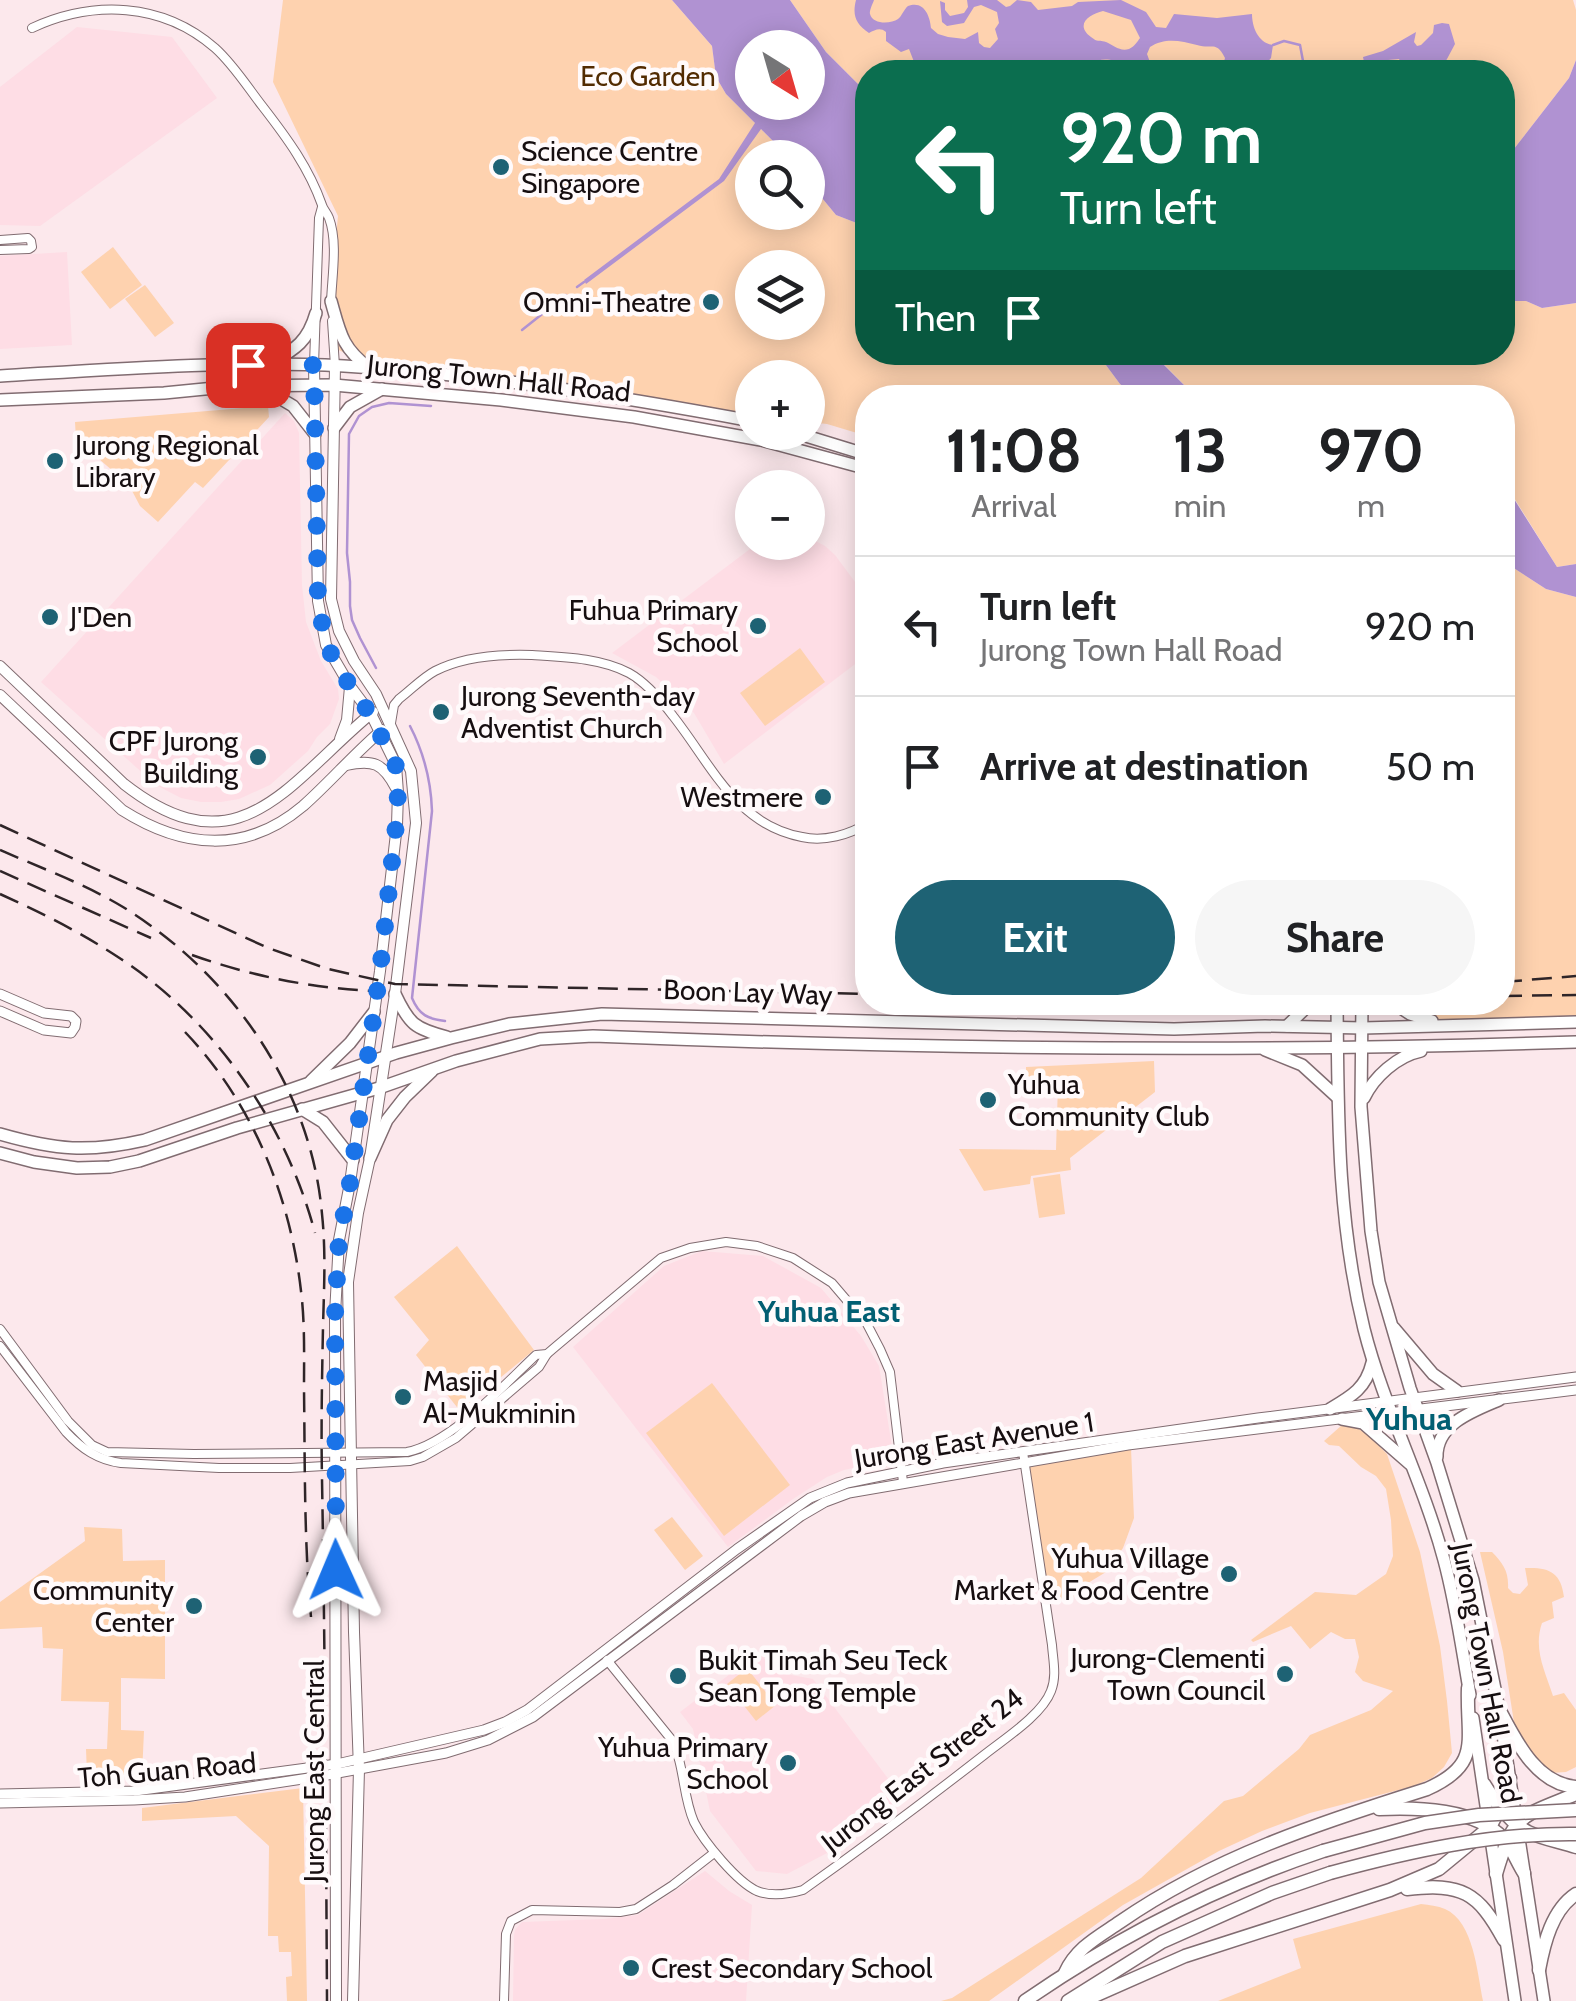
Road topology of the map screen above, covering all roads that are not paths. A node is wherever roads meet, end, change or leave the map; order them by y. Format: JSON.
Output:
{"nodes":[{"id":1,"x":32,"y":28,"type":"dead end"},
{"id":2,"x":322,"y":207,"type":"junction"},
{"id":3,"x":0,"y":240,"type":"edge"},
{"id":4,"x":0,"y":250,"type":"edge"},
{"id":5,"x":331,"y":301,"type":"junction"},
{"id":6,"x":316,"y":313,"type":"junction"},
{"id":7,"x":268,"y":365,"type":"junction"},
{"id":8,"x":314,"y":365,"type":"junction"},
{"id":9,"x":335,"y":366,"type":"junction"},
{"id":10,"x":370,"y":368,"type":"junction"},
{"id":11,"x":0,"y":376,"type":"edge"},
{"id":12,"x":258,"y":385,"type":"junction"},
{"id":13,"x":313,"y":385,"type":"junction"},
{"id":14,"x":334,"y":385,"type":"junction"},
{"id":15,"x":382,"y":389,"type":"junction"},
{"id":16,"x":0,"y":400,"type":"edge"},
{"id":17,"x":735,"y":418,"type":"edge"},
{"id":18,"x":334,"y":428,"type":"junction"},
{"id":19,"x":314,"y":434,"type":"junction"},
{"id":20,"x":825,"y":442,"type":"edge"},
{"id":21,"x":832,"y":444,"type":"junction"},
{"id":22,"x":855,"y":451,"type":"edge"},
{"id":23,"x":832,"y":458,"type":"junction"},
{"id":24,"x":855,"y":465,"type":"edge"},
{"id":25,"x":0,"y":666,"type":"edge"},
{"id":26,"x":350,"y":686,"type":"junction"},
{"id":27,"x":0,"y":695,"type":"edge"},
{"id":28,"x":388,"y":705,"type":"junction"},
{"id":29,"x":370,"y":714,"type":"junction"},
{"id":30,"x":391,"y":723,"type":"junction"},
{"id":31,"x":380,"y":733,"type":"junction"},
{"id":32,"x":339,"y":742,"type":"junction"},
{"id":33,"x":345,"y":766,"type":"junction"},
{"id":34,"x":398,"y":793,"type":"junction"},
{"id":35,"x":215,"y":821,"type":"junction"},
{"id":36,"x":855,"y":830,"type":"edge"},
{"id":37,"x":208,"y":841,"type":"junction"},
{"id":38,"x":223,"y":841,"type":"junction"},
{"id":39,"x":0,"y":994,"type":"edge"},
{"id":40,"x":395,"y":994,"type":"junction"},
{"id":41,"x":0,"y":1010,"type":"edge"},
{"id":42,"x":374,"y":1012,"type":"junction"},
{"id":43,"x":1298,"y":1015,"type":"edge"},
{"id":44,"x":1338,"y":1015,"type":"edge"},
{"id":45,"x":1362,"y":1015,"type":"edge"},
{"id":46,"x":1413,"y":1015,"type":"edge"},
{"id":47,"x":1576,"y":1022,"type":"edge"},
{"id":48,"x":1287,"y":1026,"type":"junction"},
{"id":49,"x":1446,"y":1026,"type":"junction"},
{"id":50,"x":1338,"y":1028,"type":"junction"},
{"id":51,"x":1363,"y":1028,"type":"junction"},
{"id":52,"x":451,"y":1038,"type":"junction"},
{"id":53,"x":1576,"y":1042,"type":"edge"},
{"id":54,"x":1454,"y":1044,"type":"junction"},
{"id":55,"x":1338,"y":1046,"type":"junction"},
{"id":56,"x":1257,"y":1047,"type":"junction"},
{"id":57,"x":1362,"y":1047,"type":"junction"},
{"id":58,"x":384,"y":1057,"type":"junction"},
{"id":59,"x":367,"y":1063,"type":"junction"},
{"id":60,"x":435,"y":1068,"type":"junction"},
{"id":61,"x":308,"y":1084,"type":"junction"},
{"id":62,"x":379,"y":1088,"type":"junction"},
{"id":63,"x":363,"y":1092,"type":"junction"},
{"id":64,"x":1337,"y":1097,"type":"junction"},
{"id":65,"x":1361,"y":1107,"type":"junction"},
{"id":66,"x":302,"y":1109,"type":"junction"},
{"id":67,"x":0,"y":1134,"type":"edge"},
{"id":68,"x":0,"y":1153,"type":"edge"},
{"id":69,"x":370,"y":1158,"type":"junction"},
{"id":70,"x":353,"y":1160,"type":"junction"},
{"id":71,"x":1391,"y":1325,"type":"junction"},
{"id":72,"x":0,"y":1329,"type":"edge"},
{"id":73,"x":0,"y":1346,"type":"edge"},
{"id":74,"x":1372,"y":1360,"type":"junction"},
{"id":75,"x":1576,"y":1377,"type":"edge"},
{"id":76,"x":1576,"y":1390,"type":"edge"},
{"id":77,"x":1457,"y":1391,"type":"junction"},
{"id":78,"x":1499,"y":1400,"type":"junction"},
{"id":79,"x":1416,"y":1403,"type":"junction"},
{"id":80,"x":1390,"y":1407,"type":"junction"},
{"id":81,"x":1330,"y":1409,"type":"junction"},
{"id":82,"x":1342,"y":1419,"type":"junction"},
{"id":83,"x":334,"y":1452,"type":"junction"},
{"id":84,"x":1024,"y":1457,"type":"junction"},
{"id":85,"x":351,"y":1460,"type":"junction"},
{"id":86,"x":1437,"y":1463,"type":"junction"},
{"id":87,"x":335,"y":1466,"type":"junction"},
{"id":88,"x":1413,"y":1466,"type":"junction"},
{"id":89,"x":902,"y":1476,"type":"junction"},
{"id":90,"x":606,"y":1658,"type":"junction"},
{"id":91,"x":1468,"y":1688,"type":"junction"},
{"id":92,"x":1499,"y":1709,"type":"junction"},
{"id":93,"x":359,"y":1765,"type":"junction"},
{"id":94,"x":337,"y":1769,"type":"junction"},
{"id":95,"x":1510,"y":1778,"type":"junction"},
{"id":96,"x":1484,"y":1784,"type":"junction"},
{"id":97,"x":1576,"y":1791,"type":"edge"},
{"id":98,"x":0,"y":1794,"type":"edge"},
{"id":99,"x":0,"y":1803,"type":"edge"},
{"id":100,"x":1500,"y":1808,"type":"junction"},
{"id":101,"x":1362,"y":1810,"type":"junction"},
{"id":102,"x":1576,"y":1810,"type":"edge"},
{"id":103,"x":1516,"y":1824,"type":"junction"},
{"id":104,"x":1490,"y":1827,"type":"junction"},
{"id":105,"x":1576,"y":1834,"type":"edge"},
{"id":106,"x":1506,"y":1841,"type":"junction"},
{"id":107,"x":1576,"y":1847,"type":"edge"},
{"id":108,"x":714,"y":1853,"type":"junction"},
{"id":109,"x":1496,"y":1874,"type":"junction"},
{"id":110,"x":1524,"y":1874,"type":"junction"},
{"id":111,"x":1390,"y":1890,"type":"junction"},
{"id":112,"x":1576,"y":1894,"type":"edge"},
{"id":113,"x":1504,"y":1940,"type":"junction"},
{"id":114,"x":1539,"y":1970,"type":"junction"},
{"id":115,"x":1065,"y":1973,"type":"junction"},
{"id":116,"x":336,"y":2001,"type":"edge"},
{"id":117,"x":354,"y":2001,"type":"edge"},
{"id":118,"x":504,"y":2001,"type":"edge"},
{"id":119,"x":1026,"y":2001,"type":"edge"},
{"id":120,"x":1068,"y":2001,"type":"edge"},
{"id":121,"x":1082,"y":2001,"type":"edge"},
{"id":122,"x":1515,"y":2001,"type":"edge"},
{"id":123,"x":1544,"y":2001,"type":"edge"}],
"edges":[{"from":1,"to":2,"type":"street"},
{"from":2,"to":5,"type":"street"},
{"from":2,"to":6,"type":"street"},
{"from":3,"to":4,"type":"street"},
{"from":5,"to":9,"type":"street"},
{"from":5,"to":10,"type":"main road"},
{"from":6,"to":7,"type":"main road"},
{"from":6,"to":8,"type":"street"},
{"from":7,"to":8,"type":"main road","name":"Jurong Town Hall Road"},
{"from":7,"to":11,"type":"main road","name":"Jurong Town Hall Road"},
{"from":8,"to":9,"type":"main road","name":"Jurong Town Hall Road"},
{"from":8,"to":13,"type":"main road","name":"Jurong East Central"},
{"from":9,"to":10,"type":"main road","name":"Jurong Town Hall Road"},
{"from":9,"to":14,"type":"main road","name":"Jurong East Central"},
{"from":10,"to":17,"type":"main road","name":"Jurong Town Hall Road"},
{"from":12,"to":13,"type":"main road","name":"Jurong Town Hall Road"},
{"from":12,"to":16,"type":"main road","name":"Jurong Town Hall Road"},
{"from":12,"to":19,"type":"main road"},
{"from":13,"to":14,"type":"main road","name":"Jurong Town Hall Road"},
{"from":13,"to":19,"type":"main road","name":"Jurong East Central"},
{"from":14,"to":15,"type":"main road","name":"Jurong Town Hall Road"},
{"from":14,"to":18,"type":"main road","name":"Jurong East Central"},
{"from":15,"to":18,"type":"main road"},
{"from":15,"to":23,"type":"main road","name":"Jurong Town Hall Road"},
{"from":18,"to":28,"type":"main road","name":"Jurong East Central"},
{"from":19,"to":26,"type":"main road","name":"Jurong East Central"},
{"from":20,"to":21,"type":"main road"},
{"from":21,"to":22,"type":"main road"},
{"from":21,"to":23,"type":"main road"},
{"from":23,"to":24,"type":"main road","name":"Jurong Town Hall Road"},
{"from":25,"to":35,"type":"main road"},
{"from":26,"to":29,"type":"main road","name":"Jurong East Central"},
{"from":26,"to":32,"type":"main road"},
{"from":27,"to":37,"type":"main road"},
{"from":28,"to":29,"type":"main road"},
{"from":28,"to":30,"type":"main road","name":"Jurong East Central"},
{"from":28,"to":36,"type":"street"},
{"from":29,"to":31,"type":"main road","name":"Jurong East Central"},
{"from":29,"to":32,"type":"main road"},
{"from":30,"to":31,"type":"main road"},
{"from":30,"to":40,"type":"main road","name":"Jurong East Central"},
{"from":31,"to":33,"type":"main road"},
{"from":31,"to":34,"type":"main road","name":"Jurong East Central"},
{"from":32,"to":35,"type":"main road"},
{"from":33,"to":34,"type":"main road"},
{"from":33,"to":38,"type":"main road"},
{"from":34,"to":42,"type":"main road","name":"Jurong East Central"},
{"from":35,"to":37,"type":"street"},
{"from":35,"to":38,"type":"street"},
{"from":37,"to":38,"type":"main road"},
{"from":39,"to":41,"type":"street"},
{"from":40,"to":52,"type":"main road"},
{"from":40,"to":58,"type":"main road","name":"Jurong East Central"},
{"from":42,"to":59,"type":"main road","name":"Jurong East Central"},
{"from":42,"to":61,"type":"main road"},
{"from":43,"to":48,"type":"main road"},
{"from":44,"to":50,"type":"main road","name":"Jurong Town Hall Road"},
{"from":45,"to":51,"type":"main road","name":"Jurong Town Hall Road"},
{"from":46,"to":49,"type":"main road"},
{"from":47,"to":49,"type":"main road","name":"Boon Lay Way"},
{"from":48,"to":50,"type":"main road","name":"Boon Lay Way"},
{"from":48,"to":52,"type":"main road","name":"Boon Lay Way"},
{"from":49,"to":51,"type":"main road","name":"Boon Lay Way"},
{"from":50,"to":51,"type":"main road","name":"Boon Lay Way"},
{"from":50,"to":55,"type":"main road","name":"Jurong Town Hall Road"},
{"from":51,"to":57,"type":"main road","name":"Jurong Town Hall Road"},
{"from":52,"to":58,"type":"main road","name":"Boon Lay Way"},
{"from":53,"to":54,"type":"main road","name":"Boon Lay Way"},
{"from":54,"to":57,"type":"main road","name":"Boon Lay Way"},
{"from":54,"to":65,"type":"main road"},
{"from":55,"to":56,"type":"main road","name":"Boon Lay Way"},
{"from":55,"to":57,"type":"main road","name":"Boon Lay Way"},
{"from":55,"to":64,"type":"main road","name":"Jurong Town Hall Road"},
{"from":56,"to":60,"type":"main road","name":"Boon Lay Way"},
{"from":56,"to":64,"type":"main road"},
{"from":57,"to":65,"type":"main road","name":"Jurong Town Hall Road"},
{"from":58,"to":59,"type":"main road","name":"Boon Lay Way"},
{"from":58,"to":62,"type":"main road","name":"Jurong East Central"},
{"from":59,"to":61,"type":"main road","name":"Boon Lay Way"},
{"from":59,"to":63,"type":"main road","name":"Jurong East Central"},
{"from":60,"to":62,"type":"main road","name":"Boon Lay Way"},
{"from":60,"to":69,"type":"main road"},
{"from":61,"to":67,"type":"main road","name":"Boon Lay Way"},
{"from":62,"to":63,"type":"main road","name":"Boon Lay Way"},
{"from":62,"to":69,"type":"main road","name":"Jurong East Central"},
{"from":63,"to":66,"type":"main road","name":"Boon Lay Way"},
{"from":63,"to":70,"type":"main road","name":"Jurong East Central"},
{"from":64,"to":74,"type":"main road","name":"Jurong Town Hall Road"},
{"from":65,"to":71,"type":"main road","name":"Jurong Town Hall Road"},
{"from":66,"to":68,"type":"main road","name":"Boon Lay Way"},
{"from":66,"to":70,"type":"main road"},
{"from":69,"to":85,"type":"main road","name":"Jurong East Central"},
{"from":70,"to":83,"type":"main road","name":"Jurong East Central"},
{"from":71,"to":77,"type":"main road"},
{"from":71,"to":79,"type":"main road","name":"Jurong Town Hall Road"},
{"from":72,"to":83,"type":"street"},
{"from":73,"to":87,"type":"street"},
{"from":74,"to":80,"type":"main road","name":"Jurong Town Hall Road"},
{"from":74,"to":81,"type":"main road"},
{"from":75,"to":77,"type":"street","name":"Jurong East Avenue 1"},
{"from":76,"to":78,"type":"street","name":"Jurong East Avenue 1"},
{"from":77,"to":79,"type":"street","name":"Jurong East Avenue 1"},
{"from":78,"to":79,"type":"street","name":"Jurong East Avenue 1"},
{"from":78,"to":86,"type":"main road"},
{"from":79,"to":80,"type":"street","name":"Jurong East Avenue 1"},
{"from":79,"to":86,"type":"main road","name":"Jurong Town Hall Road"},
{"from":80,"to":81,"type":"street","name":"Jurong East Avenue 1"},
{"from":80,"to":82,"type":"street","name":"Jurong East Avenue 1"},
{"from":80,"to":88,"type":"main road","name":"Jurong Town Hall Road"},
{"from":81,"to":84,"type":"street","name":"Jurong East Avenue 1"},
{"from":82,"to":84,"type":"street","name":"Jurong East Avenue 1"},
{"from":82,"to":88,"type":"main road"},
{"from":83,"to":85,"type":"street"},
{"from":83,"to":87,"type":"main road","name":"Jurong East Central"},
{"from":84,"to":89,"type":"street","name":"Jurong East Avenue 1"},
{"from":84,"to":108,"type":"street","name":"Jurong East Street 24"},
{"from":85,"to":87,"type":"street"},
{"from":85,"to":89,"type":"street"},
{"from":85,"to":93,"type":"main road","name":"Jurong East Central"},
{"from":86,"to":92,"type":"main road","name":"Jurong Town Hall Road"},
{"from":87,"to":94,"type":"main road","name":"Jurong East Central"},
{"from":88,"to":91,"type":"main road","name":"Jurong Town Hall Road"},
{"from":89,"to":90,"type":"street","name":"Jurong East Avenue 1"},
{"from":90,"to":93,"type":"street","name":"Jurong East Avenue 1"},
{"from":90,"to":108,"type":"street","name":"Jurong East Street 24"},
{"from":91,"to":96,"type":"main road","name":"Jurong Town Hall Road"},
{"from":91,"to":101,"type":"highway"},
{"from":92,"to":95,"type":"main road","name":"Jurong Town Hall Road"},
{"from":92,"to":97,"type":"highway"},
{"from":93,"to":94,"type":"street","name":"Jurong East Avenue 1"},
{"from":93,"to":117,"type":"main road","name":"Jurong East Central"},
{"from":94,"to":98,"type":"street","name":"Toh Guan Road"},
{"from":94,"to":99,"type":"street","name":"Toh Guan Road"},
{"from":94,"to":116,"type":"main road","name":"Jurong East Central"},
{"from":95,"to":100,"type":"highway"},
{"from":95,"to":103,"type":"main road","name":"Jurong Town Hall Road"},
{"from":96,"to":100,"type":"highway"},
{"from":96,"to":104,"type":"main road","name":"Jurong Town Hall Road"},
{"from":97,"to":103,"type":"highway"},
{"from":100,"to":103,"type":"highway"},
{"from":100,"to":104,"type":"highway"},
{"from":101,"to":104,"type":"highway"},
{"from":101,"to":115,"type":"highway"},
{"from":102,"to":115,"type":"highway","bridge":true},
{"from":103,"to":106,"type":"highway"},
{"from":103,"to":107,"type":"highway"},
{"from":103,"to":110,"type":"main road","name":"Jurong Town Hall Road"},
{"from":104,"to":106,"type":"highway"},
{"from":104,"to":109,"type":"main road","name":"Jurong Town Hall Road"},
{"from":104,"to":111,"type":"highway"},
{"from":105,"to":120,"type":"highway","bridge":true},
{"from":106,"to":109,"type":"highway"},
{"from":106,"to":110,"type":"highway"},
{"from":108,"to":118,"type":"street"},
{"from":109,"to":113,"type":"main road","name":"Jurong Town Hall Road"},
{"from":110,"to":114,"type":"main road","name":"Jurong Town Hall Road"},
{"from":111,"to":113,"type":"highway"},
{"from":111,"to":121,"type":"highway"},
{"from":112,"to":114,"type":"highway"},
{"from":113,"to":122,"type":"main road","name":"Jurong Town Hall Road"},
{"from":114,"to":123,"type":"main road","name":"Jurong Town Hall Road"},
{"from":115,"to":119,"type":"highway"}]}
